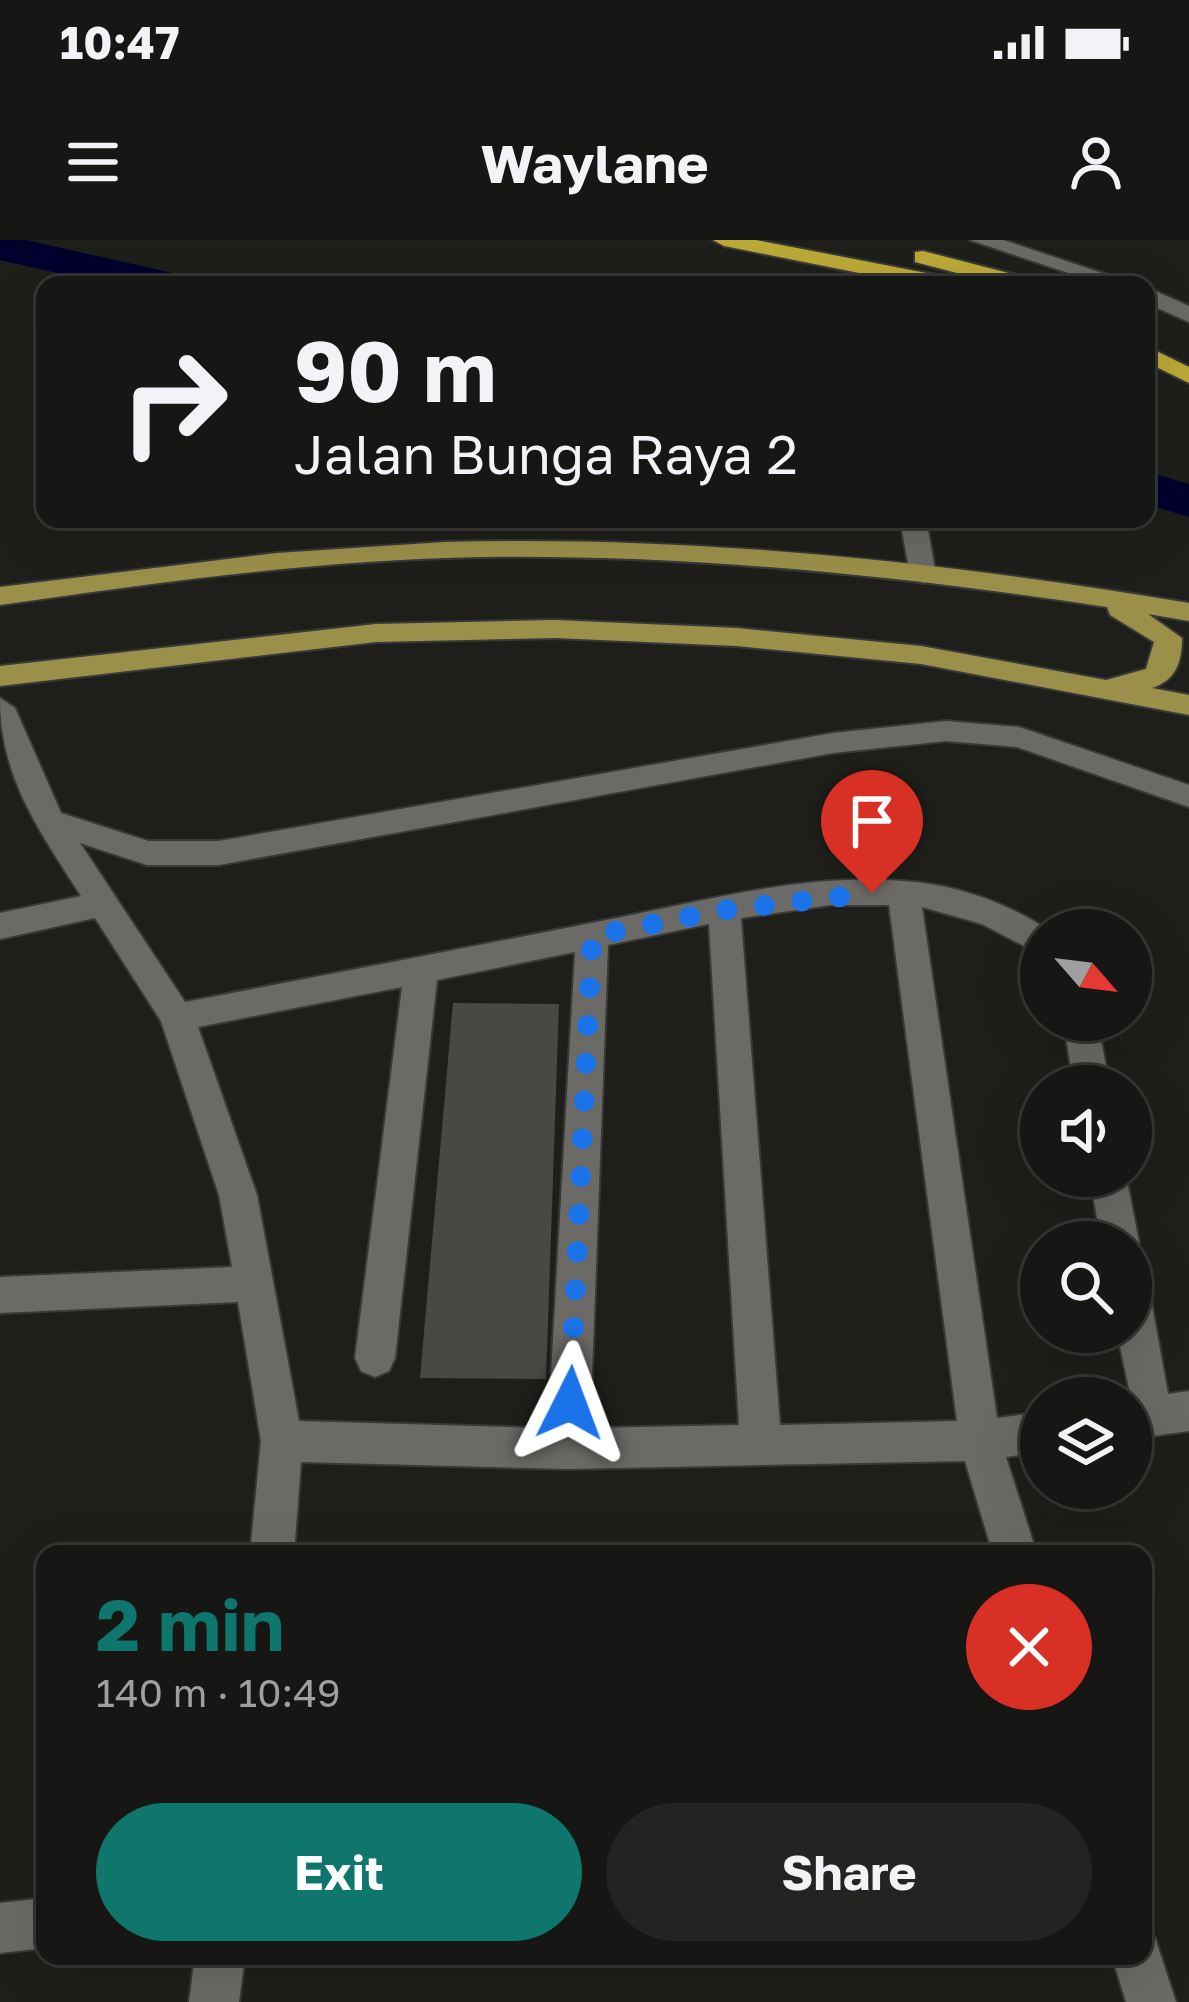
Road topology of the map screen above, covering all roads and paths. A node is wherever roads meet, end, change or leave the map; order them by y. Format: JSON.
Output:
{"nodes":[{"id":1,"x":724,"y":240,"type":"edge"},
{"id":2,"x":843,"y":240,"type":"edge"},
{"id":3,"x":982,"y":240,"type":"edge"},
{"id":4,"x":777,"y":244,"type":"edge"},
{"id":5,"x":914,"y":276,"type":"edge"},
{"id":6,"x":991,"y":276,"type":"edge"},
{"id":7,"x":1097,"y":276,"type":"edge"},
{"id":8,"x":1155,"y":298,"type":"edge"},
{"id":9,"x":1189,"y":314,"type":"edge"},
{"id":10,"x":1155,"y":332,"type":"edge"},
{"id":11,"x":1189,"y":348,"type":"edge"},
{"id":12,"x":1155,"y":358,"type":"edge"},
{"id":13,"x":1189,"y":376,"type":"edge"},
{"id":14,"x":915,"y":528,"type":"edge"},
{"id":15,"x":923,"y":575,"type":"junction"},
{"id":16,"x":0,"y":596,"type":"edge"},
{"id":17,"x":1096,"y":597,"type":"junction"},
{"id":18,"x":1189,"y":611,"type":"edge"},
{"id":19,"x":0,"y":676,"type":"edge"},
{"id":20,"x":1104,"y":688,"type":"junction"},
{"id":21,"x":1189,"y":705,"type":"edge"},
{"id":22,"x":0,"y":708,"type":"edge"},
{"id":23,"x":1189,"y":796,"type":"edge"},
{"id":24,"x":50,"y":821,"type":"junction"},
{"id":25,"x":904,"y":893,"type":"junction"},
{"id":26,"x":104,"y":904,"type":"junction"},
{"id":27,"x":724,"y":910,"type":"junction"},
{"id":28,"x":0,"y":926,"type":"edge"},
{"id":29,"x":1020,"y":930,"type":"edge"},
{"id":30,"x":592,"y":936,"type":"junction"},
{"id":31,"x":421,"y":970,"type":"junction"},
{"id":32,"x":177,"y":1017,"type":"junction"},
{"id":33,"x":254,"y":1284,"type":"junction"},
{"id":34,"x":0,"y":1295,"type":"edge"},
{"id":35,"x":1143,"y":1353,"type":"edge"},
{"id":36,"x":375,"y":1358,"type":"dead end"},
{"id":37,"x":1157,"y":1415,"type":"edge"},
{"id":38,"x":1020,"y":1435,"type":"edge"},
{"id":39,"x":980,"y":1441,"type":"junction"},
{"id":40,"x":282,"y":1442,"type":"junction"},
{"id":41,"x":761,"y":1444,"type":"junction"},
{"id":42,"x":568,"y":1449,"type":"junction"},
{"id":43,"x":273,"y":1545,"type":"edge"},
{"id":44,"x":1012,"y":1545,"type":"edge"},
{"id":45,"x":36,"y":1924,"type":"edge"},
{"id":46,"x":0,"y":1928,"type":"edge"},
{"id":47,"x":219,"y":1965,"type":"edge"},
{"id":48,"x":1140,"y":1965,"type":"edge"},
{"id":49,"x":214,"y":2002,"type":"edge"},
{"id":50,"x":1150,"y":2002,"type":"edge"}],
"edges":[{"from":1,"to":4,"type":"highway"},
{"from":2,"to":6,"type":"highway"},
{"from":3,"to":7,"type":"street"},
{"from":4,"to":5,"type":"highway"},
{"from":8,"to":9,"type":"street"},
{"from":10,"to":11,"type":"highway"},
{"from":12,"to":13,"type":"highway"},
{"from":14,"to":15,"type":"street"},
{"from":15,"to":16,"type":"main road"},
{"from":15,"to":17,"type":"main road"},
{"from":17,"to":18,"type":"main road"},
{"from":17,"to":20,"type":"main road"},
{"from":19,"to":20,"type":"main road"},
{"from":20,"to":21,"type":"main road"},
{"from":22,"to":24,"type":"street"},
{"from":23,"to":24,"type":"street"},
{"from":24,"to":26,"type":"street"},
{"from":25,"to":27,"type":"street"},
{"from":25,"to":29,"type":"street"},
{"from":25,"to":39,"type":"street"},
{"from":26,"to":28,"type":"street"},
{"from":26,"to":32,"type":"street"},
{"from":27,"to":30,"type":"street"},
{"from":27,"to":41,"type":"street"},
{"from":30,"to":31,"type":"street"},
{"from":30,"to":42,"type":"street"},
{"from":31,"to":32,"type":"street"},
{"from":31,"to":36,"type":"street"},
{"from":32,"to":33,"type":"street"},
{"from":33,"to":34,"type":"street"},
{"from":33,"to":40,"type":"street"},
{"from":35,"to":37,"type":"street"},
{"from":38,"to":39,"type":"street"},
{"from":39,"to":41,"type":"street"},
{"from":39,"to":44,"type":"street"},
{"from":40,"to":42,"type":"street"},
{"from":40,"to":43,"type":"street"},
{"from":41,"to":42,"type":"street"},
{"from":45,"to":46,"type":"street"},
{"from":47,"to":49,"type":"street"},
{"from":48,"to":50,"type":"street"}]}
